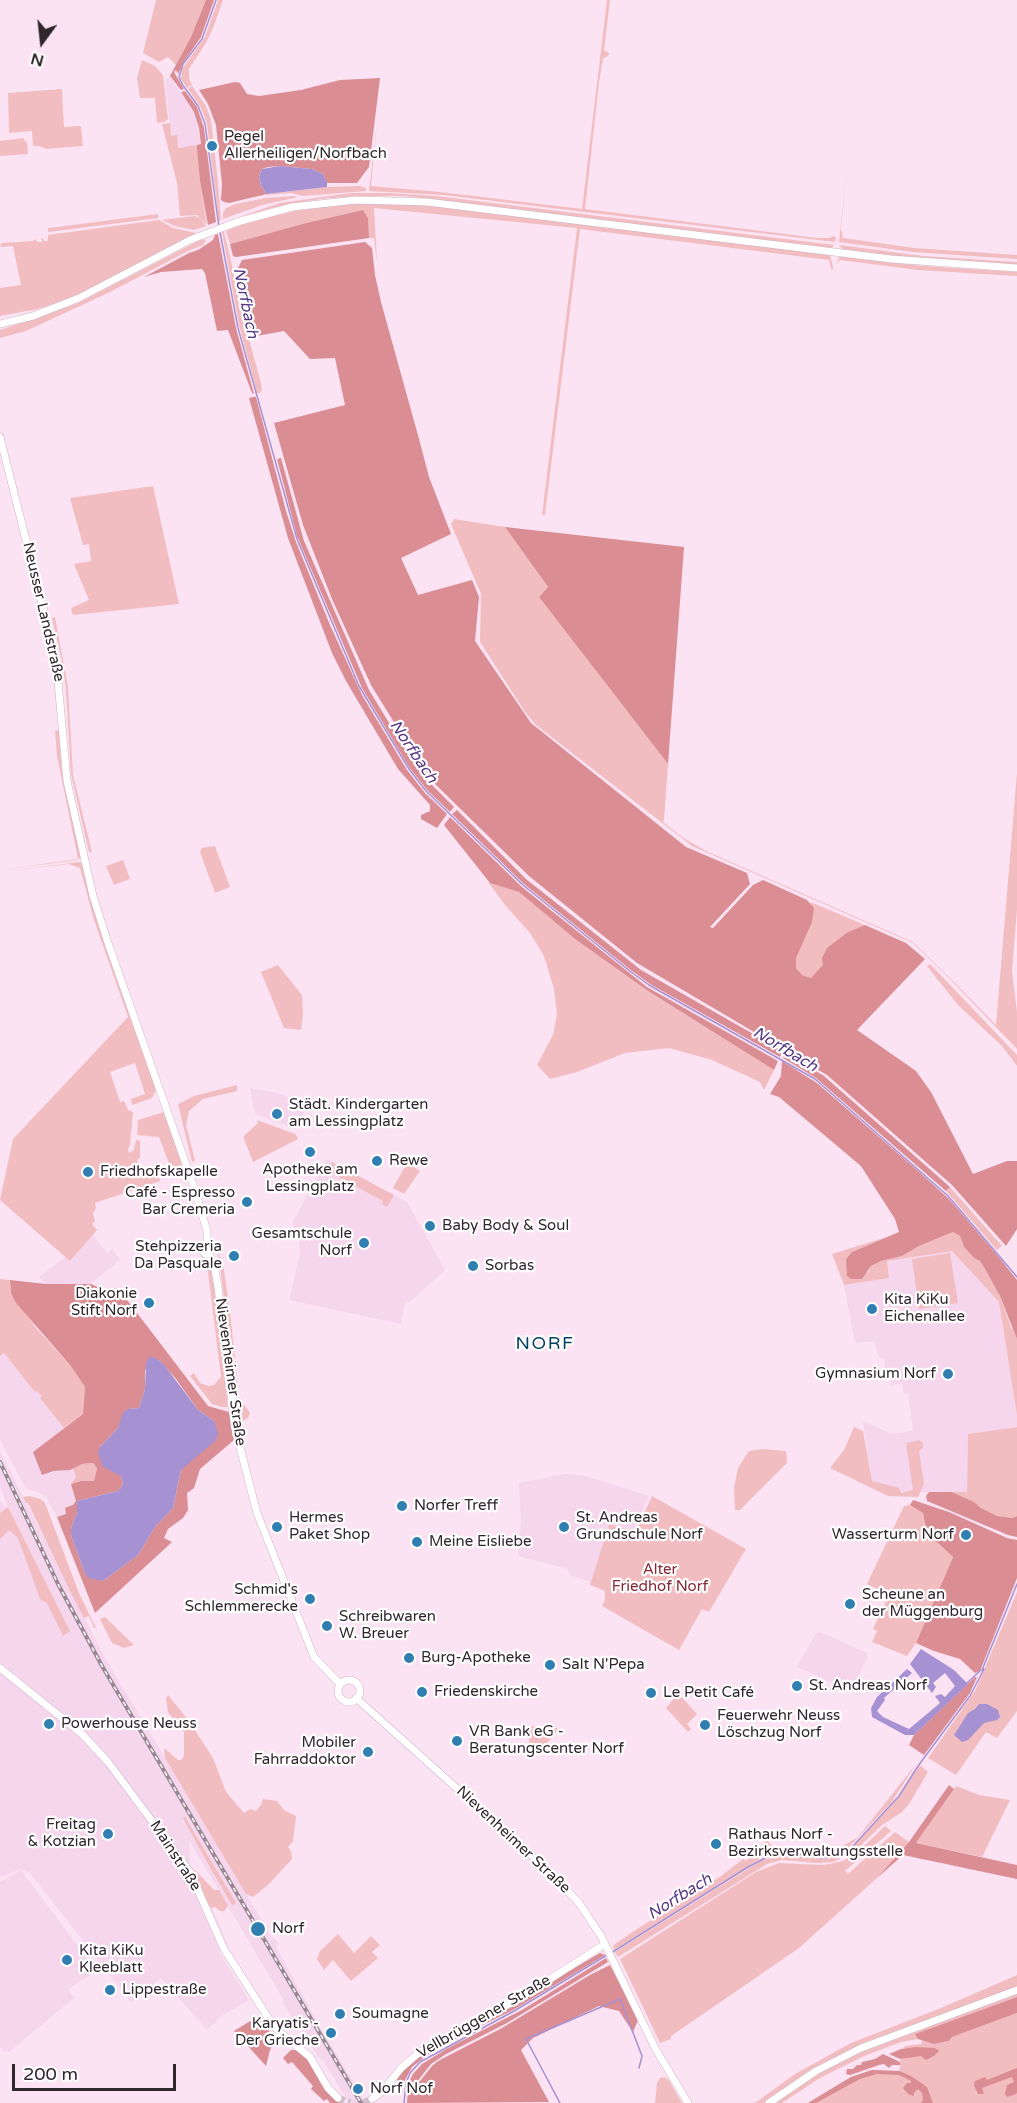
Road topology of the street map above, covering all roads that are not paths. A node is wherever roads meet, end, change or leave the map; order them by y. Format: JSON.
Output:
{"nodes":[{"id":1,"x":1017,"y":268,"type":"edge"},
{"id":2,"x":0,"y":324,"type":"edge"},
{"id":3,"x":0,"y":437,"type":"edge"},
{"id":4,"x":85,"y":860,"type":"joint"},
{"id":5,"x":0,"y":1668,"type":"edge"},
{"id":6,"x":340,"y":1684,"type":"junction"},
{"id":7,"x":356,"y":1698,"type":"junction"},
{"id":8,"x":605,"y":1944,"type":"junction"},
{"id":9,"x":1017,"y":1990,"type":"edge"},
{"id":10,"x":338,"y":2098,"type":"dead end"},
{"id":11,"x":372,"y":2099,"type":"dead end"},
{"id":12,"x":688,"y":2103,"type":"edge"},
{"id":13,"x":770,"y":2103,"type":"edge"}],
"edges":[{"from":1,"to":2,"type":"main road"},
{"from":3,"to":4,"type":"main road","name":"Neusser Landstraße"},
{"from":4,"to":6,"type":"main road","name":"Nievenheimer Straße"},
{"from":5,"to":10,"type":"main road","name":"Mainstraße"},
{"from":6,"to":7,"type":"main road"},
{"from":6,"to":7,"type":"main road"},
{"from":7,"to":8,"type":"main road","name":"Nievenheimer Straße"},
{"from":8,"to":11,"type":"main road","name":"Vellbrüggener Straße"},
{"from":8,"to":12,"type":"main road","name":"Nievenheimer Straße"},
{"from":9,"to":13,"type":"main road"}]}
